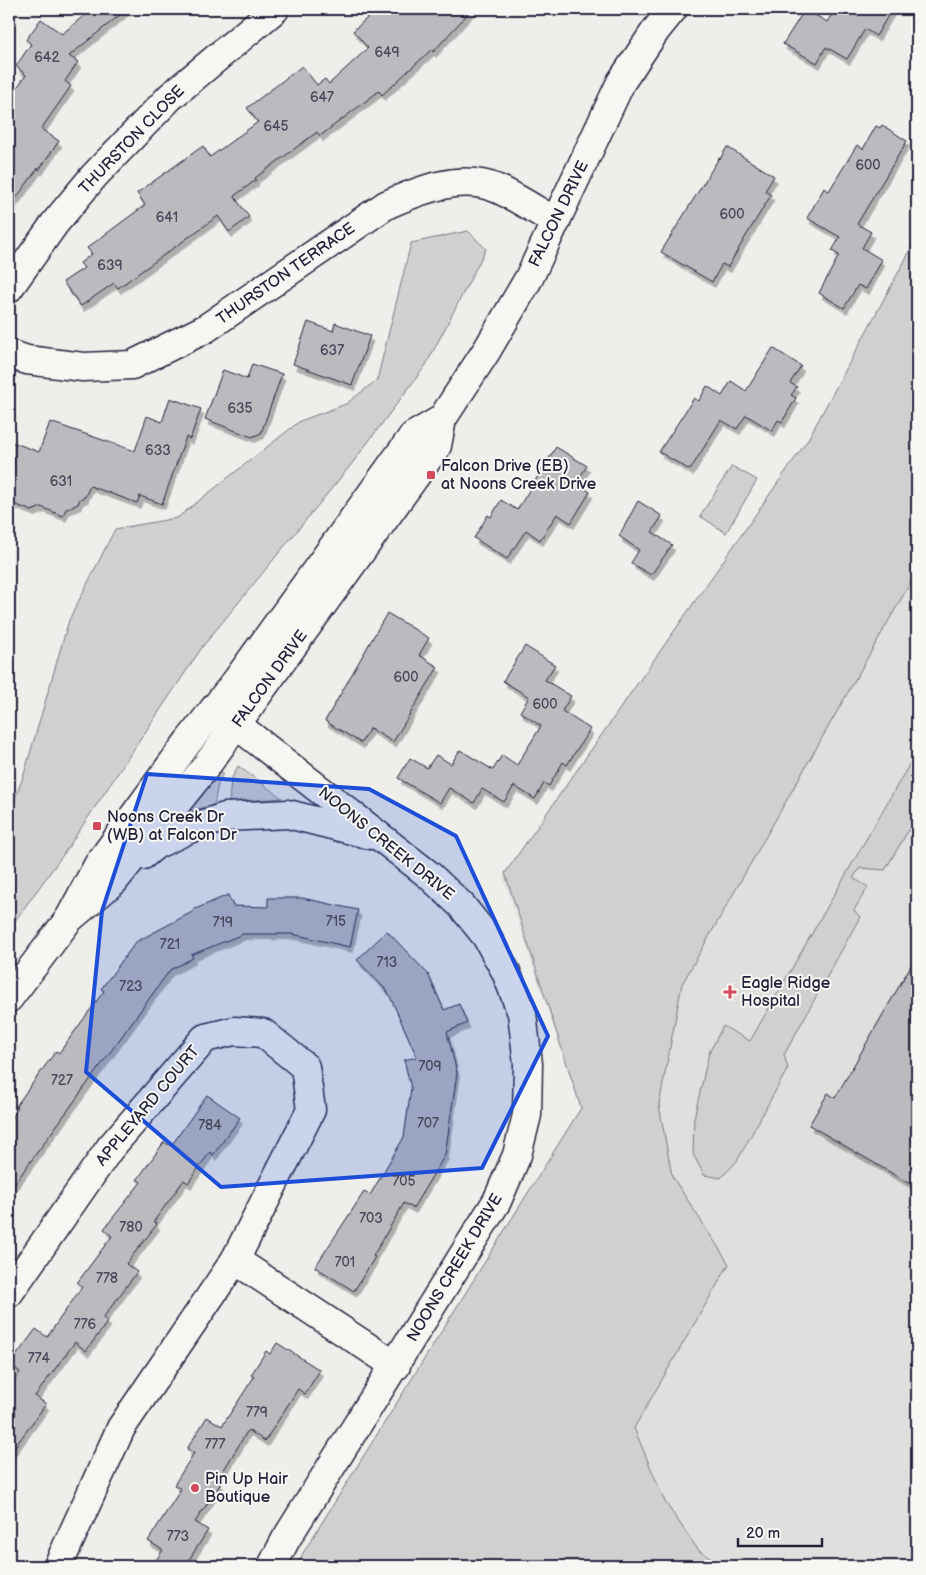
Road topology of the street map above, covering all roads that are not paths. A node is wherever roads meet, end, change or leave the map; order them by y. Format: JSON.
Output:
{"nodes":[{"id":1,"x":275,"y":9,"type":"edge"},
{"id":2,"x":673,"y":9,"type":"edge"},
{"id":3,"x":556,"y":222,"type":"junction"},
{"id":4,"x":9,"y":288,"type":"edge"},
{"id":5,"x":9,"y":354,"type":"edge"},
{"id":6,"x":442,"y":419,"type":"junction"},
{"id":7,"x":215,"y":708,"type":"junction"},
{"id":8,"x":236,"y":725,"type":"junction"},
{"id":9,"x":380,"y":837,"type":"junction"},
{"id":10,"x":114,"y":881,"type":"junction"},
{"id":11,"x":69,"y":918,"type":"junction"},
{"id":12,"x":9,"y":998,"type":"edge"},
{"id":13,"x":235,"y":1260,"type":"junction"},
{"id":14,"x":9,"y":1293,"type":"edge"},
{"id":15,"x":396,"y":1366,"type":"junction"},
{"id":16,"x":58,"y":1566,"type":"edge"},
{"id":17,"x":272,"y":1566,"type":"edge"}],
"edges":[{"from":1,"to":4,"type":"street","name":"THURSTON CLOSE"},
{"from":2,"to":3,"type":"street","name":"FALCON DRIVE"},
{"from":3,"to":5,"type":"street","name":"THURSTON TERRACE"},
{"from":3,"to":6,"type":"street","name":"FALCON DRIVE"},
{"from":6,"to":7,"type":"street","name":"FALCON DRIVE"},
{"from":6,"to":8,"type":"street","name":"FALCON DRIVE"},
{"from":7,"to":8,"type":"street","name":"NOONS CREEK DRIVE"},
{"from":7,"to":11,"type":"street"},
{"from":8,"to":9,"type":"street","name":"NOONS CREEK DRIVE"},
{"from":8,"to":10,"type":"street","name":"FALCON DRIVE"},
{"from":9,"to":10,"type":"street"},
{"from":9,"to":15,"type":"street","name":"NOONS CREEK DRIVE"},
{"from":10,"to":11,"type":"street","name":"FALCON DRIVE"},
{"from":11,"to":12,"type":"street"},
{"from":13,"to":14,"type":"street","name":"APPLEYARD COURT"},
{"from":13,"to":15,"type":"street"},
{"from":13,"to":16,"type":"street","name":"APPLEYARD COURT"},
{"from":15,"to":17,"type":"street","name":"NOONS CREEK DRIVE"}]}
